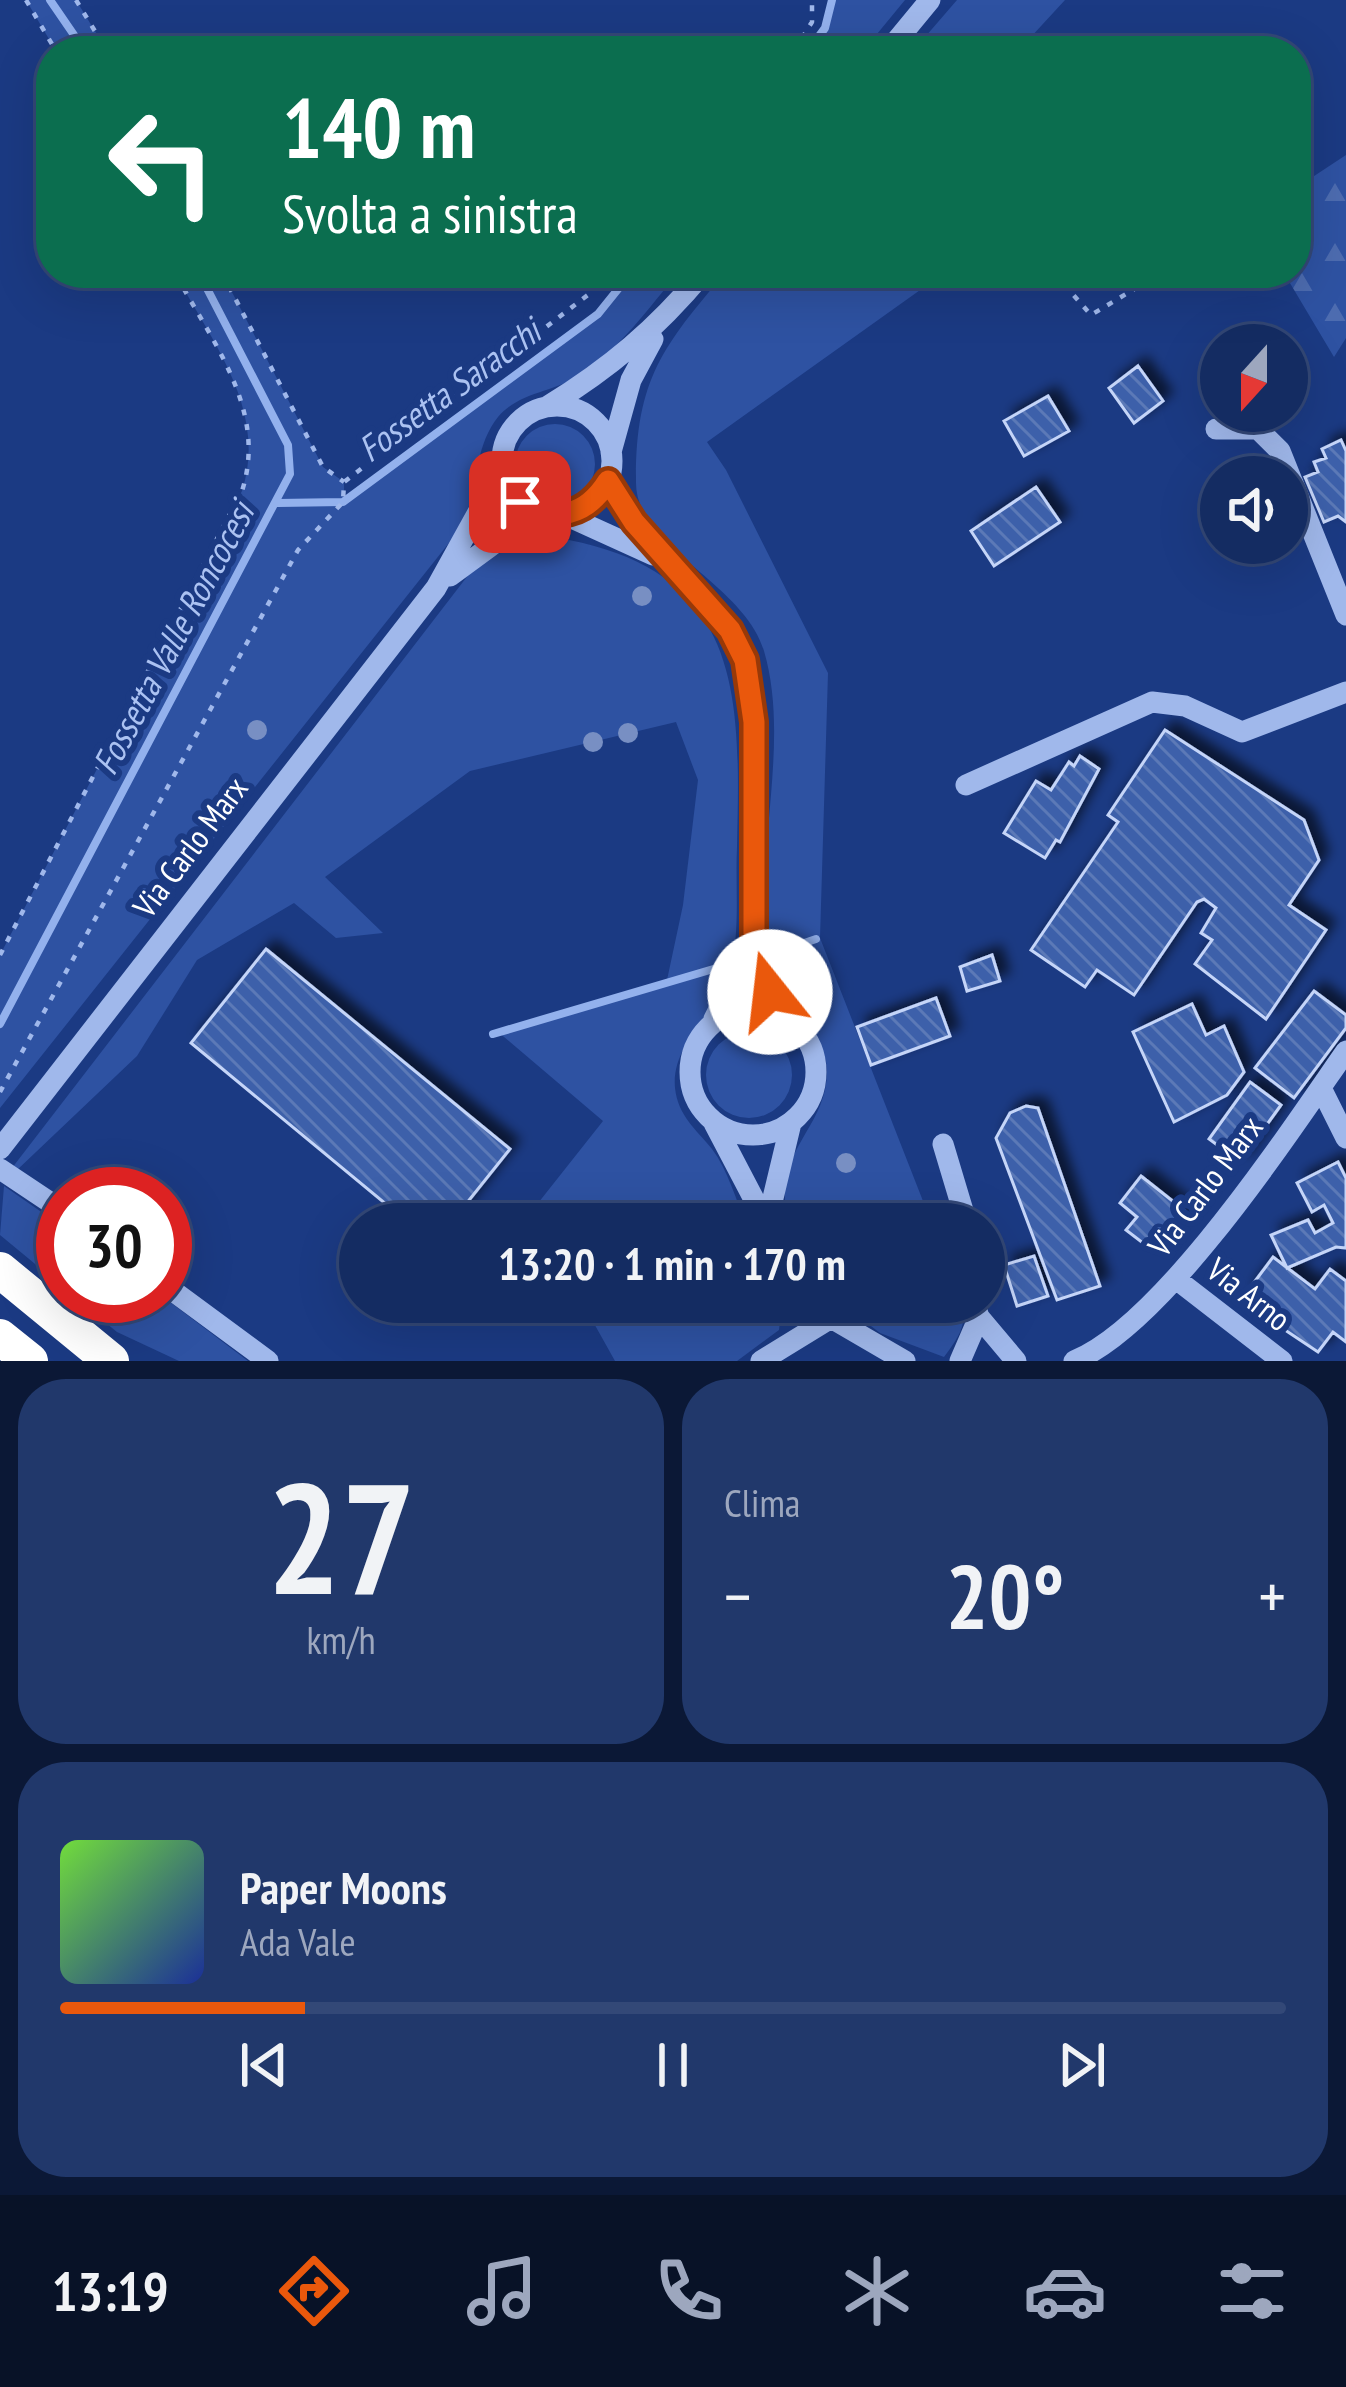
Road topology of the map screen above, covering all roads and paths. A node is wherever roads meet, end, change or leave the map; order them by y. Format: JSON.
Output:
{"nodes":[{"id":1,"x":26,"y":0,"type":"edge"},
{"id":2,"x":76,"y":0,"type":"edge"},
{"id":3,"x":812,"y":0,"type":"edge"},
{"id":4,"x":930,"y":0,"type":"edge"},
{"id":5,"x":47,"y":36,"type":"edge"},
{"id":6,"x":98,"y":36,"type":"edge"},
{"id":7,"x":803,"y":36,"type":"edge"},
{"id":8,"x":900,"y":36,"type":"edge"},
{"id":9,"x":183,"y":288,"type":"edge"},
{"id":10,"x":230,"y":288,"type":"edge"},
{"id":11,"x":596,"y":288,"type":"edge"},
{"id":12,"x":690,"y":288,"type":"edge"},
{"id":13,"x":1067,"y":288,"type":"edge"},
{"id":14,"x":1136,"y":288,"type":"edge"},
{"id":15,"x":662,"y":322,"type":"junction"},
{"id":16,"x":548,"y":406,"type":"junction"},
{"id":17,"x":1261,"y":432,"type":"edge"},
{"id":18,"x":611,"y":452,"type":"junction"},
{"id":19,"x":502,"y":469,"type":"junction"},
{"id":20,"x":608,"y":481,"type":"junction"},
{"id":21,"x":344,"y":482,"type":"junction"},
{"id":22,"x":537,"y":512,"type":"junction"},
{"id":23,"x":566,"y":515,"type":"junction"},
{"id":24,"x":677,"y":573,"type":"junction"},
{"id":25,"x":436,"y":588,"type":"junction"},
{"id":26,"x":1346,"y":615,"type":"edge"},
{"id":27,"x":1346,"y":692,"type":"edge"},
{"id":28,"x":966,"y":785,"type":"dead end"},
{"id":29,"x":754,"y":940,"type":"junction"},
{"id":30,"x":0,"y":955,"type":"edge"},
{"id":31,"x":794,"y":1024,"type":"junction"},
{"id":32,"x":708,"y":1027,"type":"junction"},
{"id":33,"x":1346,"y":1051,"type":"edge"},
{"id":34,"x":1321,"y":1088,"type":"junction"},
{"id":35,"x":0,"y":1092,"type":"edge"},
{"id":36,"x":714,"y":1122,"type":"junction"},
{"id":37,"x":791,"y":1123,"type":"junction"},
{"id":38,"x":1346,"y":1138,"type":"edge"},
{"id":39,"x":943,"y":1144,"type":"dead end"},
{"id":40,"x":0,"y":1149,"type":"edge"},
{"id":41,"x":0,"y":1169,"type":"edge"},
{"id":42,"x":36,"y":1193,"type":"edge"},
{"id":43,"x":756,"y":1203,"type":"edge"},
{"id":44,"x":772,"y":1203,"type":"edge"},
{"id":45,"x":961,"y":1203,"type":"edge"},
{"id":46,"x":0,"y":1270,"type":"edge"},
{"id":47,"x":1176,"y":1280,"type":"junction"},
{"id":48,"x":192,"y":1305,"type":"edge"},
{"id":49,"x":808,"y":1323,"type":"edge"},
{"id":50,"x":845,"y":1323,"type":"edge"},
{"id":51,"x":972,"y":1323,"type":"edge"},
{"id":52,"x":987,"y":1323,"type":"edge"},
{"id":53,"x":0,"y":1336,"type":"edge"},
{"id":54,"x":1105,"y":1355,"type":"edge"},
{"id":55,"x":30,"y":1361,"type":"edge"},
{"id":56,"x":111,"y":1361,"type":"edge"},
{"id":57,"x":268,"y":1361,"type":"edge"},
{"id":58,"x":761,"y":1361,"type":"edge"},
{"id":59,"x":905,"y":1361,"type":"edge"},
{"id":60,"x":960,"y":1361,"type":"edge"},
{"id":61,"x":1016,"y":1361,"type":"edge"},
{"id":62,"x":1074,"y":1361,"type":"edge"},
{"id":63,"x":1282,"y":1361,"type":"edge"}],
"edges":[{"from":1,"to":5,"type":"path"},
{"from":2,"to":6,"type":"path"},
{"from":3,"to":7,"type":"path"},
{"from":4,"to":8,"type":"street"},
{"from":9,"to":30,"type":"path"},
{"from":10,"to":21,"type":"path"},
{"from":11,"to":21,"type":"path"},
{"from":12,"to":15,"type":"street"},
{"from":13,"to":14,"type":"path"},
{"from":15,"to":16,"type":"street"},
{"from":15,"to":18,"type":"street"},
{"from":16,"to":18,"type":"street"},
{"from":16,"to":19,"type":"street"},
{"from":17,"to":26,"type":"street"},
{"from":18,"to":20,"type":"street"},
{"from":19,"to":22,"type":"street"},
{"from":19,"to":25,"type":"street","name":"Via Carlo Marx"},
{"from":20,"to":23,"type":"street"},
{"from":20,"to":24,"type":"street"},
{"from":21,"to":35,"type":"path"},
{"from":22,"to":23,"type":"street"},
{"from":22,"to":25,"type":"street","name":"Via Carlo Marx"},
{"from":23,"to":24,"type":"street"},
{"from":24,"to":29,"type":"street"},
{"from":25,"to":40,"type":"street","name":"Via Carlo Marx"},
{"from":27,"to":28,"type":"street"},
{"from":29,"to":31,"type":"street"},
{"from":29,"to":32,"type":"street"},
{"from":31,"to":32,"type":"street"},
{"from":31,"to":37,"type":"street"},
{"from":32,"to":36,"type":"street"},
{"from":33,"to":34,"type":"street","name":"Via Carlo Marx"},
{"from":34,"to":38,"type":"street"},
{"from":34,"to":47,"type":"street","name":"Via Carlo Marx"},
{"from":36,"to":37,"type":"street"},
{"from":36,"to":43,"type":"street"},
{"from":37,"to":44,"type":"street"},
{"from":39,"to":45,"type":"street"},
{"from":41,"to":42,"type":"street"},
{"from":46,"to":56,"type":"highway"},
{"from":47,"to":54,"type":"street","name":"Via Carlo Marx"},
{"from":47,"to":63,"type":"street","name":"Via Arno"},
{"from":48,"to":57,"type":"street"},
{"from":49,"to":58,"type":"street"},
{"from":50,"to":59,"type":"street"},
{"from":51,"to":60,"type":"street"},
{"from":52,"to":61,"type":"street"},
{"from":53,"to":55,"type":"highway"},
{"from":54,"to":62,"type":"street","name":"Via Carlo Marx"}]}
